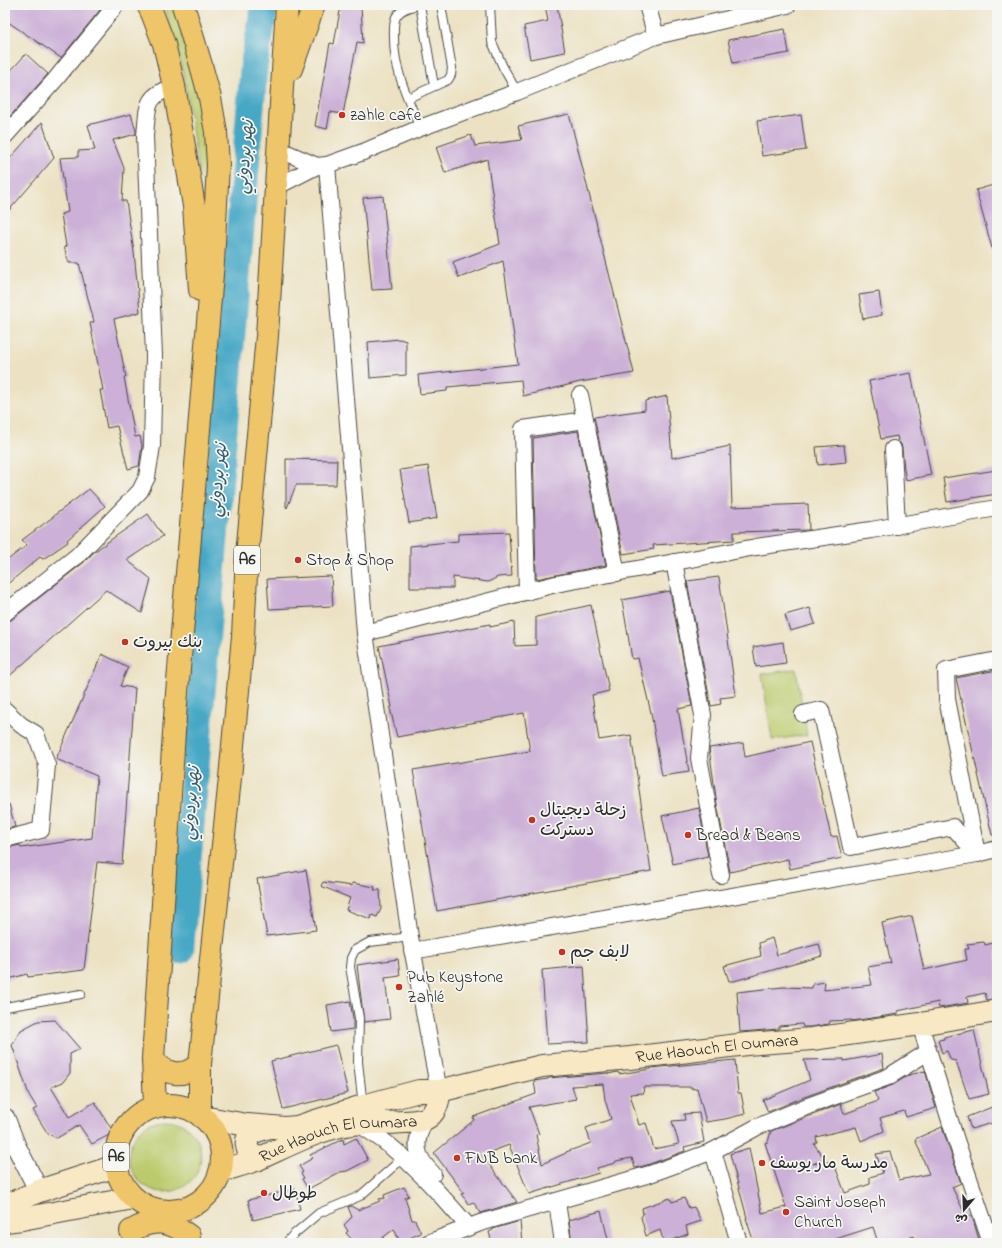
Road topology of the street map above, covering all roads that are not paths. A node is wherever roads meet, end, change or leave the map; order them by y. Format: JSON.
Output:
{"nodes":[{"id":1,"x":116,"y":5,"type":"edge"},
{"id":2,"x":148,"y":5,"type":"edge"},
{"id":3,"x":184,"y":5,"type":"edge"},
{"id":4,"x":288,"y":5,"type":"edge"},
{"id":5,"x":314,"y":5,"type":"edge"},
{"id":6,"x":419,"y":5,"type":"edge"},
{"id":7,"x":441,"y":5,"type":"edge"},
{"id":8,"x":490,"y":5,"type":"edge"},
{"id":9,"x":647,"y":5,"type":"edge"},
{"id":10,"x":788,"y":5,"type":"edge"},
{"id":11,"x":656,"y":36,"type":"junction"},
{"id":12,"x":174,"y":86,"type":"junction"},
{"id":13,"x":434,"y":86,"type":"junction"},
{"id":14,"x":517,"y":92,"type":"junction"},
{"id":15,"x":408,"y":98,"type":"junction"},
{"id":16,"x":281,"y":117,"type":"junction"},
{"id":17,"x":420,"y":128,"type":"junction"},
{"id":18,"x":5,"y":136,"type":"edge"},
{"id":19,"x":278,"y":150,"type":"junction"},
{"id":20,"x":322,"y":165,"type":"junction"},
{"id":21,"x":276,"y":187,"type":"junction"},
{"id":22,"x":207,"y":329,"type":"junction"},
{"id":23,"x":580,"y":394,"type":"dead end"},
{"id":24,"x":585,"y":420,"type":"junction"},
{"id":25,"x":893,"y":449,"type":"dead end"},
{"id":26,"x":996,"y":511,"type":"edge"},
{"id":27,"x":897,"y":526,"type":"junction"},
{"id":28,"x":674,"y":562,"type":"junction"},
{"id":29,"x":617,"y":573,"type":"junction"},
{"id":30,"x":527,"y":592,"type":"junction"},
{"id":31,"x":5,"y":613,"type":"edge"},
{"id":32,"x":365,"y":633,"type":"junction"},
{"id":33,"x":997,"y":660,"type":"edge"},
{"id":34,"x":5,"y":710,"type":"edge"},
{"id":35,"x":803,"y":714,"type":"dead end"},
{"id":36,"x":5,"y":839,"type":"edge"},
{"id":37,"x":997,"y":849,"type":"edge"},
{"id":38,"x":977,"y":854,"type":"junction"},
{"id":39,"x":721,"y":875,"type":"dead end"},
{"id":40,"x":411,"y":944,"type":"junction"},
{"id":41,"x":81,"y":994,"type":"dead end"},
{"id":42,"x":5,"y":1007,"type":"edge"},
{"id":43,"x":997,"y":1011,"type":"edge"},
{"id":44,"x":920,"y":1024,"type":"junction"},
{"id":45,"x":928,"y":1052,"type":"junction"},
{"id":46,"x":153,"y":1059,"type":"junction"},
{"id":47,"x":200,"y":1064,"type":"junction"},
{"id":48,"x":439,"y":1090,"type":"junction"},
{"id":49,"x":155,"y":1107,"type":"junction"},
{"id":50,"x":360,"y":1114,"type":"junction"},
{"id":51,"x":201,"y":1116,"type":"junction"},
{"id":52,"x":5,"y":1118,"type":"edge"},
{"id":53,"x":426,"y":1119,"type":"junction"},
{"id":54,"x":269,"y":1128,"type":"junction"},
{"id":55,"x":417,"y":1142,"type":"junction"},
{"id":56,"x":713,"y":1151,"type":"junction"},
{"id":57,"x":401,"y":1156,"type":"junction"},
{"id":58,"x":256,"y":1160,"type":"junction"},
{"id":59,"x":116,"y":1166,"type":"junction"},
{"id":60,"x":221,"y":1171,"type":"junction"},
{"id":61,"x":39,"y":1191,"type":"junction"},
{"id":62,"x":136,"y":1200,"type":"junction"},
{"id":63,"x":557,"y":1202,"type":"junction"},
{"id":64,"x":5,"y":1206,"type":"edge"},
{"id":65,"x":192,"y":1206,"type":"junction"},
{"id":66,"x":5,"y":1220,"type":"edge"},
{"id":67,"x":474,"y":1225,"type":"junction"},
{"id":68,"x":130,"y":1237,"type":"edge"},
{"id":69,"x":189,"y":1239,"type":"edge"},
{"id":70,"x":286,"y":1243,"type":"edge"},
{"id":71,"x":428,"y":1243,"type":"edge"},
{"id":72,"x":563,"y":1243,"type":"edge"},
{"id":73,"x":739,"y":1243,"type":"edge"},
{"id":74,"x":992,"y":1243,"type":"edge"}],
"edges":[{"from":1,"to":18,"type":"street"},
{"from":2,"to":12,"type":"highway"},
{"from":3,"to":22,"type":"highway"},
{"from":4,"to":16,"type":"highway","number":"A6"},
{"from":5,"to":16,"type":"highway"},
{"from":6,"to":13,"type":"lane"},
{"from":6,"to":15,"type":"lane"},
{"from":7,"to":13,"type":"lane"},
{"from":8,"to":14,"type":"lane"},
{"from":9,"to":11,"type":"street"},
{"from":10,"to":11,"type":"street"},
{"from":11,"to":14,"type":"street"},
{"from":12,"to":22,"type":"highway"},
{"from":12,"to":31,"type":"street"},
{"from":13,"to":15,"type":"lane"},
{"from":14,"to":17,"type":"street"},
{"from":15,"to":17,"type":"lane"},
{"from":16,"to":19,"type":"highway","number":"A6"},
{"from":17,"to":20,"type":"street"},
{"from":19,"to":20,"type":"street"},
{"from":19,"to":21,"type":"highway","number":"A6"},
{"from":20,"to":21,"type":"street"},
{"from":20,"to":32,"type":"street"},
{"from":21,"to":47,"type":"highway","number":"A6"},
{"from":22,"to":46,"type":"highway"},
{"from":23,"to":24,"type":"street"},
{"from":24,"to":29,"type":"street"},
{"from":24,"to":30,"type":"street"},
{"from":25,"to":27,"type":"street"},
{"from":26,"to":27,"type":"street"},
{"from":27,"to":28,"type":"street"},
{"from":28,"to":29,"type":"street"},
{"from":28,"to":39,"type":"street"},
{"from":29,"to":30,"type":"street"},
{"from":30,"to":32,"type":"street"},
{"from":32,"to":40,"type":"street"},
{"from":33,"to":38,"type":"street"},
{"from":34,"to":36,"type":"street"},
{"from":35,"to":38,"type":"street"},
{"from":37,"to":38,"type":"street"},
{"from":38,"to":40,"type":"street"},
{"from":40,"to":48,"type":"street"},
{"from":40,"to":50,"type":"lane"},
{"from":41,"to":42,"type":"lane"},
{"from":43,"to":44,"type":"main road","name":"Rue Haouch El Oumara"},
{"from":44,"to":45,"type":"street"},
{"from":44,"to":48,"type":"main road","name":"Rue Haouch El Oumara"},
{"from":45,"to":56,"type":"street"},
{"from":45,"to":74,"type":"street"},
{"from":46,"to":47,"type":"highway"},
{"from":46,"to":49,"type":"highway"},
{"from":47,"to":51,"type":"highway","number":"A6"},
{"from":48,"to":50,"type":"main road","name":"Rue Haouch El Oumara"},
{"from":48,"to":53,"type":"main road","name":"Rue Haouch El Oumara"},
{"from":49,"to":51,"type":"highway","number":"A6"},
{"from":49,"to":59,"type":"highway","number":"A6"},
{"from":50,"to":53,"type":"main road","name":"Rue Haouch El Oumara"},
{"from":50,"to":54,"type":"main road","name":"Rue Haouch El Oumara"},
{"from":50,"to":57,"type":"street"},
{"from":50,"to":58,"type":"main road","name":"Rue Haouch El Oumara"},
{"from":51,"to":54,"type":"main road","name":"Rue Haouch El Oumara"},
{"from":51,"to":60,"type":"highway","number":"A6"},
{"from":52,"to":61,"type":"street"},
{"from":53,"to":55,"type":"street"},
{"from":54,"to":58,"type":"main road"},
{"from":55,"to":57,"type":"street"},
{"from":55,"to":67,"type":"street"},
{"from":56,"to":63,"type":"street"},
{"from":56,"to":73,"type":"street"},
{"from":57,"to":67,"type":"street"},
{"from":57,"to":70,"type":"lane"},
{"from":58,"to":60,"type":"main road","name":"Rue Haouch El Oumara"},
{"from":59,"to":61,"type":"main road"},
{"from":59,"to":62,"type":"highway","number":"A6"},
{"from":60,"to":65,"type":"highway","number":"A6"},
{"from":61,"to":64,"type":"main road"},
{"from":62,"to":65,"type":"highway","number":"A6"},
{"from":62,"to":66,"type":"main road"},
{"from":62,"to":68,"type":"highway"},
{"from":63,"to":67,"type":"street"},
{"from":63,"to":72,"type":"street"},
{"from":65,"to":69,"type":"highway"},
{"from":67,"to":71,"type":"street"},
{"from":68,"to":69,"type":"highway"}]}
